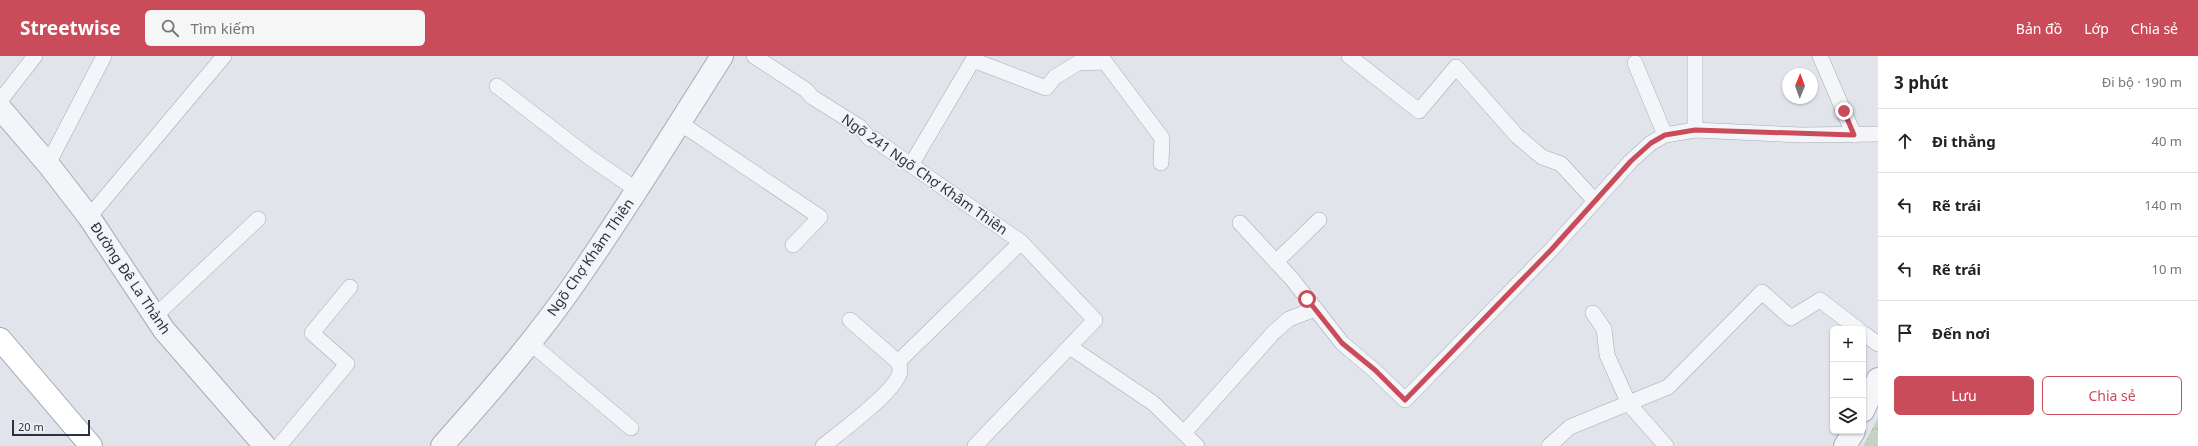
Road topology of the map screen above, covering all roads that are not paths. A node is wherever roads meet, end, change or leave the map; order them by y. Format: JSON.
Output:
{"nodes":[{"id":1,"x":35,"y":56,"type":"edge"},
{"id":2,"x":104,"y":56,"type":"edge"},
{"id":3,"x":224,"y":56,"type":"edge"},
{"id":4,"x":722,"y":56,"type":"edge"},
{"id":5,"x":754,"y":56,"type":"edge"},
{"id":6,"x":1349,"y":56,"type":"edge"},
{"id":7,"x":1695,"y":56,"type":"edge"},
{"id":8,"x":1820,"y":56,"type":"edge"},
{"id":9,"x":1107,"y":59,"type":"edge"},
{"id":10,"x":1635,"y":63,"type":"dead end"},
{"id":11,"x":497,"y":86,"type":"dead end"},
{"id":12,"x":0,"y":101,"type":"edge"},
{"id":13,"x":0,"y":108,"type":"edge"},
{"id":14,"x":680,"y":123,"type":"junction"},
{"id":15,"x":1695,"y":130,"type":"junction"},
{"id":16,"x":1878,"y":134,"type":"edge"},
{"id":17,"x":1665,"y":135,"type":"junction"},
{"id":18,"x":1854,"y":135,"type":"junction"},
{"id":19,"x":1161,"y":163,"type":"dead end"},
{"id":20,"x":48,"y":164,"type":"junction"},
{"id":21,"x":911,"y":165,"type":"junction"},
{"id":22,"x":637,"y":190,"type":"junction"},
{"id":23,"x":1595,"y":201,"type":"junction"},
{"id":24,"x":89,"y":217,"type":"junction"},
{"id":25,"x":258,"y":219,"type":"dead end"},
{"id":26,"x":1319,"y":220,"type":"dead end"},
{"id":27,"x":1240,"y":223,"type":"dead end"},
{"id":28,"x":1021,"y":242,"type":"junction"},
{"id":29,"x":793,"y":246,"type":"dead end"},
{"id":30,"x":1276,"y":262,"type":"junction"},
{"id":31,"x":350,"y":287,"type":"dead end"},
{"id":32,"x":1315,"y":309,"type":"junction"},
{"id":33,"x":1593,"y":313,"type":"dead end"},
{"id":34,"x":154,"y":316,"type":"junction"},
{"id":35,"x":850,"y":320,"type":"dead end"},
{"id":36,"x":1854,"y":326,"type":"edge"},
{"id":37,"x":1866,"y":335,"type":"edge"},
{"id":38,"x":0,"y":339,"type":"edge"},
{"id":39,"x":529,"y":342,"type":"junction"},
{"id":40,"x":1878,"y":344,"type":"edge"},
{"id":41,"x":1070,"y":346,"type":"junction"},
{"id":42,"x":898,"y":362,"type":"junction"},
{"id":43,"x":1878,"y":379,"type":"edge"},
{"id":44,"x":1629,"y":404,"type":"junction"},
{"id":45,"x":1866,"y":405,"type":"edge"},
{"id":46,"x":631,"y":428,"type":"dead end"},
{"id":47,"x":1184,"y":433,"type":"junction"},
{"id":48,"x":1852,"y":434,"type":"edge"},
{"id":49,"x":91,"y":446,"type":"edge"},
{"id":50,"x":265,"y":446,"type":"edge"},
{"id":51,"x":280,"y":446,"type":"edge"},
{"id":52,"x":442,"y":446,"type":"edge"},
{"id":53,"x":823,"y":446,"type":"edge"},
{"id":54,"x":975,"y":446,"type":"edge"},
{"id":55,"x":1197,"y":446,"type":"edge"},
{"id":56,"x":1549,"y":446,"type":"edge"},
{"id":57,"x":1666,"y":446,"type":"edge"},
{"id":58,"x":1845,"y":446,"type":"edge"}],
"edges":[{"from":1,"to":12,"type":"lane"},
{"from":2,"to":20,"type":"lane"},
{"from":3,"to":24,"type":"lane"},
{"from":4,"to":14,"type":"street","name":"Ngõ Chợ Khâm Thiên"},
{"from":5,"to":21,"type":"lane","name":"Ngõ 241 Ngõ Chợ Khâm Thiên"},
{"from":6,"to":23,"type":"lane"},
{"from":7,"to":15,"type":"lane"},
{"from":8,"to":18,"type":"lane"},
{"from":9,"to":19,"type":"lane"},
{"from":9,"to":21,"type":"lane"},
{"from":10,"to":17,"type":"lane"},
{"from":11,"to":22,"type":"lane"},
{"from":13,"to":20,"type":"street","name":"Đường Đê La Thành"},
{"from":14,"to":22,"type":"street","name":"Ngõ Chợ Khâm Thiên"},
{"from":14,"to":29,"type":"lane"},
{"from":15,"to":17,"type":"lane"},
{"from":15,"to":18,"type":"lane"},
{"from":16,"to":18,"type":"lane"},
{"from":17,"to":23,"type":"lane"},
{"from":20,"to":24,"type":"street","name":"Đường Đê La Thành"},
{"from":21,"to":28,"type":"lane","name":"Ngõ 241 Ngõ Chợ Khâm Thiên"},
{"from":22,"to":39,"type":"street","name":"Ngõ Chợ Khâm Thiên"},
{"from":23,"to":32,"type":"lane"},
{"from":24,"to":34,"type":"street","name":"Đường Đê La Thành"},
{"from":25,"to":34,"type":"lane"},
{"from":26,"to":30,"type":"lane"},
{"from":27,"to":30,"type":"lane"},
{"from":28,"to":41,"type":"lane","name":"Ngõ 241 Ngõ Chợ Khâm Thiên"},
{"from":28,"to":42,"type":"lane"},
{"from":30,"to":32,"type":"lane"},
{"from":31,"to":51,"type":"lane"},
{"from":32,"to":47,"type":"lane"},
{"from":33,"to":44,"type":"lane"},
{"from":34,"to":50,"type":"street","name":"Đường Đê La Thành"},
{"from":35,"to":42,"type":"lane"},
{"from":36,"to":44,"type":"lane"},
{"from":37,"to":40,"type":"lane"},
{"from":38,"to":49,"type":"main road"},
{"from":39,"to":46,"type":"lane"},
{"from":39,"to":52,"type":"street","name":"Ngõ Chợ Khâm Thiên"},
{"from":41,"to":47,"type":"lane"},
{"from":41,"to":54,"type":"lane","name":"Ngõ 241 Ngõ Chợ Khâm Thiên"},
{"from":42,"to":53,"type":"lane"},
{"from":43,"to":45,"type":"street"},
{"from":44,"to":56,"type":"lane"},
{"from":44,"to":57,"type":"lane"},
{"from":47,"to":55,"type":"lane"},
{"from":48,"to":58,"type":"street"}]}
